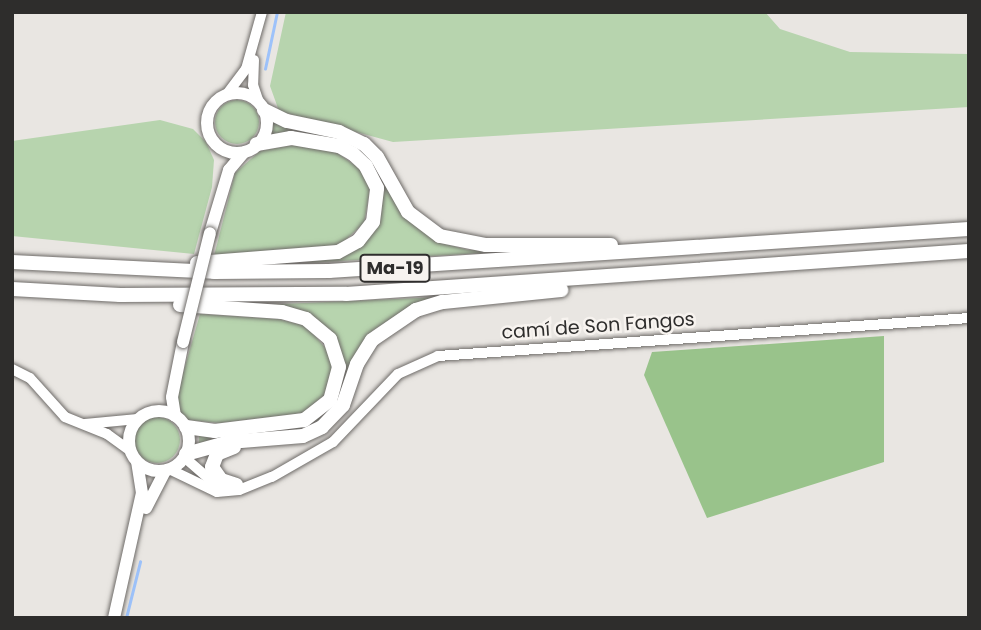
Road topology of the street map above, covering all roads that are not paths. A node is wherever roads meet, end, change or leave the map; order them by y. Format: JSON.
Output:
{"nodes":[{"id":1,"x":262,"y":12,"type":"edge"},
{"id":2,"x":256,"y":39,"type":"junction"},
{"id":3,"x":227,"y":94,"type":"junction"},
{"id":4,"x":261,"y":106,"type":"junction"},
{"id":5,"x":215,"y":144,"type":"junction"},
{"id":6,"x":257,"y":144,"type":"junction"},
{"id":7,"x":244,"y":152,"type":"junction"},
{"id":8,"x":218,"y":199,"type":"junction"},
{"id":9,"x":969,"y":229,"type":"edge"},
{"id":10,"x":665,"y":250,"type":"junction"},
{"id":11,"x":969,"y":251,"type":"edge"},
{"id":12,"x":12,"y":262,"type":"edge"},
{"id":13,"x":125,"y":270,"type":"junction"},
{"id":14,"x":657,"y":275,"type":"junction"},
{"id":15,"x":12,"y":289,"type":"edge"},
{"id":16,"x":120,"y":295,"type":"junction"},
{"id":17,"x":969,"y":318,"type":"edge"},
{"id":18,"x":177,"y":366,"type":"junction"},
{"id":19,"x":12,"y":369,"type":"edge"},
{"id":20,"x":151,"y":412,"type":"junction"},
{"id":21,"x":176,"y":416,"type":"junction"},
{"id":22,"x":138,"y":419,"type":"junction"},
{"id":23,"x":78,"y":424,"type":"junction"},
{"id":24,"x":186,"y":427,"type":"junction"},
{"id":25,"x":259,"y":439,"type":"junction"},
{"id":26,"x":130,"y":451,"type":"junction"},
{"id":27,"x":185,"y":456,"type":"junction"},
{"id":28,"x":137,"y":463,"type":"junction"},
{"id":29,"x":167,"y":470,"type":"junction"},
{"id":30,"x":272,"y":477,"type":"junction"},
{"id":31,"x":236,"y":485,"type":"junction"},
{"id":32,"x":130,"y":555,"type":"junction"},
{"id":33,"x":114,"y":618,"type":"edge"}],
"edges":[{"from":1,"to":2,"type":"street"},
{"from":2,"to":3,"type":"street"},
{"from":2,"to":4,"type":"street"},
{"from":3,"to":4,"type":"main road"},
{"from":3,"to":5,"type":"main road"},
{"from":4,"to":6,"type":"main road"},
{"from":4,"to":10,"type":"highway"},
{"from":5,"to":7,"type":"main road"},
{"from":5,"to":8,"type":"main road"},
{"from":6,"to":7,"type":"main road"},
{"from":6,"to":13,"type":"highway"},
{"from":7,"to":8,"type":"main road"},
{"from":8,"to":18,"type":"main road","bridge":true},
{"from":9,"to":10,"type":"highway","number":"Ma-19"},
{"from":10,"to":13,"type":"highway","number":"Ma-19"},
{"from":11,"to":14,"type":"highway","number":"Ma-19"},
{"from":12,"to":13,"type":"highway","number":"Ma-19"},
{"from":14,"to":16,"type":"highway","number":"Ma-19"},
{"from":14,"to":25,"type":"highway"},
{"from":15,"to":16,"type":"highway","number":"Ma-19"},
{"from":16,"to":24,"type":"highway"},
{"from":17,"to":30,"type":"street","name":"camí de Son Fangos"},
{"from":18,"to":20,"type":"main road"},
{"from":18,"to":21,"type":"main road"},
{"from":19,"to":23,"type":"street"},
{"from":20,"to":21,"type":"main road"},
{"from":20,"to":22,"type":"main road"},
{"from":21,"to":24,"type":"main road"},
{"from":22,"to":23,"type":"street"},
{"from":22,"to":26,"type":"main road"},
{"from":23,"to":26,"type":"street"},
{"from":24,"to":27,"type":"main road"},
{"from":25,"to":27,"type":"highway"},
{"from":25,"to":31,"type":"highway"},
{"from":26,"to":28,"type":"main road"},
{"from":27,"to":29,"type":"main road"},
{"from":27,"to":31,"type":"street"},
{"from":28,"to":29,"type":"main road"},
{"from":28,"to":32,"type":"main road"},
{"from":29,"to":30,"type":"street"},
{"from":29,"to":32,"type":"main road"},
{"from":30,"to":31,"type":"street"},
{"from":32,"to":33,"type":"main road"}]}
